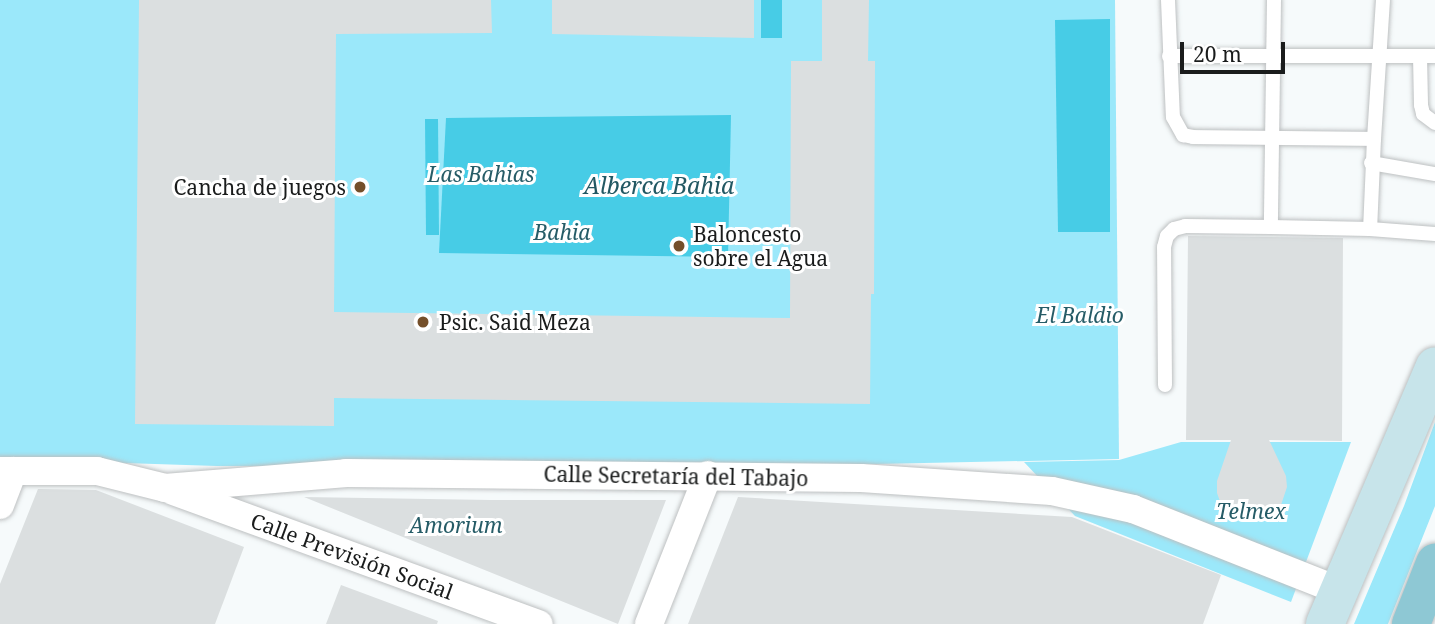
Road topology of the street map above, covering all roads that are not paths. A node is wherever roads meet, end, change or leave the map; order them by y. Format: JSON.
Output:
{"nodes":[{"id":1,"x":1168,"y":0,"type":"edge"},
{"id":2,"x":1274,"y":0,"type":"edge"},
{"id":3,"x":1383,"y":0,"type":"edge"},
{"id":4,"x":1272,"y":55,"type":"junction"},
{"id":5,"x":1380,"y":55,"type":"junction"},
{"id":6,"x":1170,"y":56,"type":"junction"},
{"id":7,"x":1428,"y":56,"type":"edge"},
{"id":8,"x":1435,"y":124,"type":"edge"},
{"id":9,"x":1272,"y":138,"type":"junction"},
{"id":10,"x":1374,"y":139,"type":"junction"},
{"id":11,"x":1371,"y":163,"type":"junction"},
{"id":12,"x":1435,"y":174,"type":"edge"},
{"id":13,"x":1271,"y":227,"type":"junction"},
{"id":14,"x":1370,"y":229,"type":"junction"},
{"id":15,"x":1435,"y":234,"type":"edge"},
{"id":16,"x":1435,"y":366,"type":"edge"},
{"id":17,"x":1165,"y":385,"type":"dead end"},
{"id":18,"x":7,"y":471,"type":"edge"},
{"id":19,"x":708,"y":475,"type":"junction"},
{"id":20,"x":166,"y":488,"type":"junction"},
{"id":21,"x":0,"y":505,"type":"edge"},
{"id":22,"x":1435,"y":563,"type":"edge"},
{"id":23,"x":1331,"y":607,"type":"edge"},
{"id":24,"x":538,"y":624,"type":"edge"},
{"id":25,"x":649,"y":624,"type":"edge"},
{"id":26,"x":1411,"y":624,"type":"edge"}],
"edges":[{"from":1,"to":6,"type":"lane"},
{"from":2,"to":4,"type":"lane"},
{"from":3,"to":5,"type":"lane"},
{"from":4,"to":5,"type":"lane"},
{"from":4,"to":6,"type":"lane"},
{"from":4,"to":9,"type":"lane"},
{"from":5,"to":7,"type":"lane"},
{"from":5,"to":10,"type":"lane"},
{"from":6,"to":9,"type":"lane"},
{"from":7,"to":8,"type":"lane"},
{"from":9,"to":10,"type":"lane"},
{"from":9,"to":13,"type":"lane"},
{"from":10,"to":11,"type":"lane"},
{"from":11,"to":12,"type":"lane"},
{"from":11,"to":14,"type":"lane"},
{"from":13,"to":14,"type":"lane"},
{"from":13,"to":17,"type":"lane"},
{"from":14,"to":15,"type":"lane"},
{"from":16,"to":23,"type":"main road"},
{"from":18,"to":20,"type":"street","name":"Calle Secretaría del Tabajo"},
{"from":18,"to":21,"type":"street"},
{"from":19,"to":20,"type":"street","name":"Calle Secretaría del Tabajo"},
{"from":19,"to":23,"type":"street","name":"Calle Secretaría del Tabajo"},
{"from":19,"to":25,"type":"street"},
{"from":20,"to":24,"type":"street","name":"Calle Previsión Social"},
{"from":22,"to":26,"type":"main road"}]}
